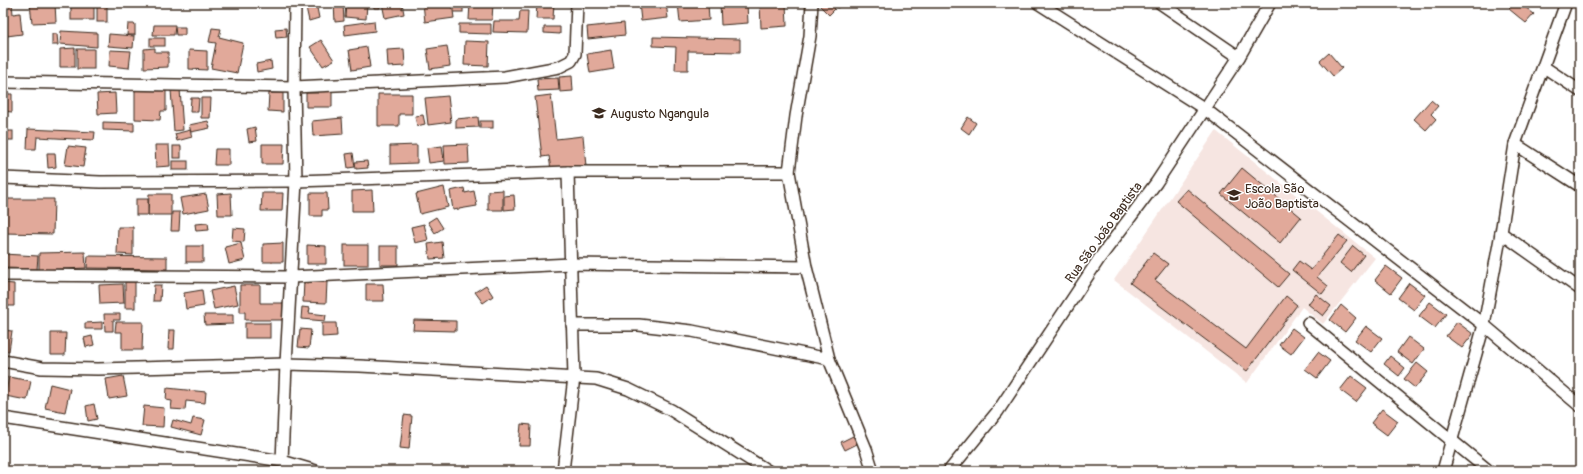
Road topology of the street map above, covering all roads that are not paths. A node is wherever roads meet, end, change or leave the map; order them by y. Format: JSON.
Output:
{"nodes":[{"id":1,"x":295,"y":3,"type":"edge"},
{"id":2,"x":577,"y":3,"type":"edge"},
{"id":3,"x":812,"y":3,"type":"edge"},
{"id":4,"x":1038,"y":3,"type":"edge"},
{"id":5,"x":1160,"y":3,"type":"edge"},
{"id":6,"x":1270,"y":3,"type":"edge"},
{"id":7,"x":1566,"y":3,"type":"edge"},
{"id":8,"x":1239,"y":57,"type":"junction"},
{"id":9,"x":1544,"y":67,"type":"junction"},
{"id":10,"x":3,"y":82,"type":"edge"},
{"id":11,"x":294,"y":87,"type":"junction"},
{"id":12,"x":1580,"y":91,"type":"edge"},
{"id":13,"x":1205,"y":109,"type":"junction"},
{"id":14,"x":1515,"y":144,"type":"junction"},
{"id":15,"x":568,"y":172,"type":"junction"},
{"id":16,"x":789,"y":172,"type":"junction"},
{"id":17,"x":3,"y":178,"type":"edge"},
{"id":18,"x":296,"y":181,"type":"junction"},
{"id":19,"x":1580,"y":186,"type":"edge"},
{"id":20,"x":1501,"y":233,"type":"junction"},
{"id":21,"x":571,"y":264,"type":"junction"},
{"id":22,"x":806,"y":267,"type":"junction"},
{"id":23,"x":3,"y":275,"type":"edge"},
{"id":24,"x":291,"y":277,"type":"junction"},
{"id":25,"x":1580,"y":289,"type":"edge"},
{"id":26,"x":1308,"y":323,"type":"dead end"},
{"id":27,"x":572,"y":325,"type":"junction"},
{"id":28,"x":1484,"y":325,"type":"junction"},
{"id":29,"x":829,"y":359,"type":"junction"},
{"id":30,"x":3,"y":361,"type":"edge"},
{"id":31,"x":286,"y":364,"type":"junction"},
{"id":32,"x":574,"y":377,"type":"junction"},
{"id":33,"x":1580,"y":406,"type":"edge"},
{"id":34,"x":3,"y":418,"type":"edge"},
{"id":35,"x":1452,"y":440,"type":"junction"},
{"id":36,"x":282,"y":461,"type":"junction"},
{"id":37,"x":316,"y":471,"type":"edge"},
{"id":38,"x":563,"y":471,"type":"edge"},
{"id":39,"x":768,"y":471,"type":"edge"},
{"id":40,"x":873,"y":471,"type":"edge"},
{"id":41,"x":949,"y":471,"type":"edge"},
{"id":42,"x":1443,"y":471,"type":"edge"},
{"id":43,"x":1489,"y":471,"type":"edge"}],
"edges":[{"from":1,"to":11,"type":"street"},
{"from":2,"to":11,"type":"street"},
{"from":3,"to":16,"type":"street"},
{"from":4,"to":13,"type":"street"},
{"from":5,"to":8,"type":"street"},
{"from":6,"to":8,"type":"street","name":"Rua São João Baptista"},
{"from":7,"to":9,"type":"street"},
{"from":8,"to":13,"type":"street","name":"Rua São João Baptista"},
{"from":9,"to":12,"type":"street"},
{"from":9,"to":14,"type":"street"},
{"from":10,"to":11,"type":"street"},
{"from":11,"to":18,"type":"street"},
{"from":13,"to":28,"type":"street"},
{"from":13,"to":41,"type":"street","name":"Rua São João Baptista"},
{"from":14,"to":19,"type":"street"},
{"from":14,"to":20,"type":"street"},
{"from":15,"to":16,"type":"street"},
{"from":15,"to":18,"type":"street"},
{"from":15,"to":21,"type":"street"},
{"from":16,"to":22,"type":"street"},
{"from":17,"to":18,"type":"street"},
{"from":18,"to":24,"type":"street"},
{"from":20,"to":25,"type":"street"},
{"from":20,"to":28,"type":"street"},
{"from":21,"to":22,"type":"street"},
{"from":21,"to":24,"type":"street"},
{"from":21,"to":27,"type":"street"},
{"from":22,"to":29,"type":"street"},
{"from":23,"to":24,"type":"street"},
{"from":24,"to":31,"type":"street"},
{"from":26,"to":35,"type":"street"},
{"from":27,"to":29,"type":"street"},
{"from":27,"to":32,"type":"street"},
{"from":28,"to":33,"type":"street"},
{"from":28,"to":35,"type":"street"},
{"from":29,"to":40,"type":"street"},
{"from":30,"to":31,"type":"street"},
{"from":31,"to":32,"type":"street"},
{"from":31,"to":36,"type":"street"},
{"from":32,"to":38,"type":"street"},
{"from":32,"to":39,"type":"street"},
{"from":34,"to":36,"type":"street"},
{"from":35,"to":42,"type":"street"},
{"from":35,"to":43,"type":"street"},
{"from":36,"to":37,"type":"street"}]}
